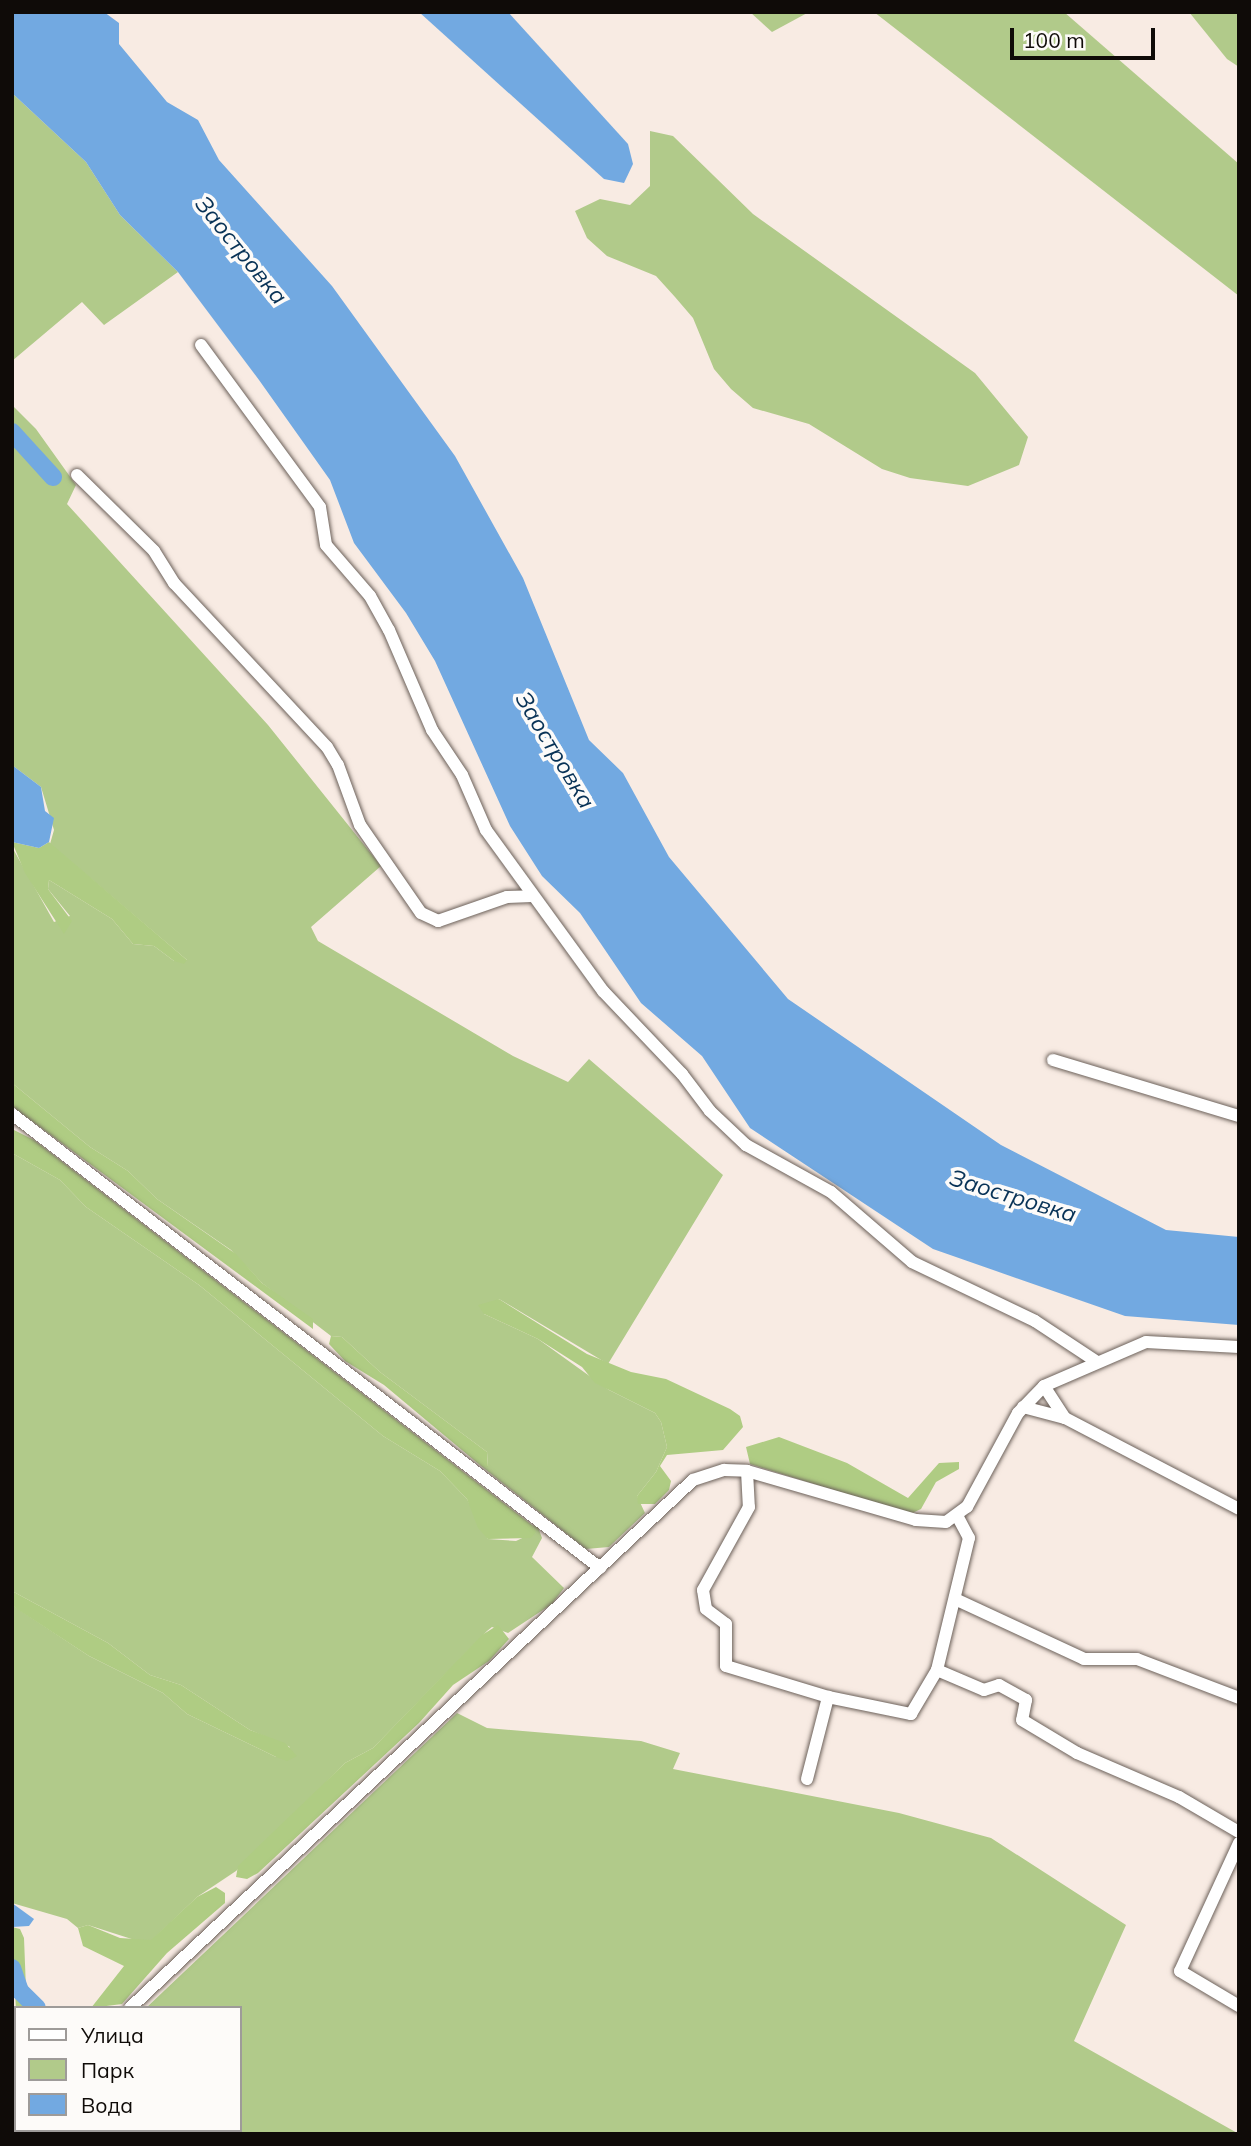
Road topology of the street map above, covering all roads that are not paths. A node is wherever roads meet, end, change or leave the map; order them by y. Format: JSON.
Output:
{"nodes":[{"id":1,"x":201,"y":345,"type":"dead end"},
{"id":2,"x":76,"y":475,"type":"dead end"},
{"id":3,"x":532,"y":896,"type":"junction"},
{"id":4,"x":1053,"y":1060,"type":"dead end"},
{"id":5,"x":12,"y":1114,"type":"edge"},
{"id":6,"x":1239,"y":1116,"type":"edge"},
{"id":7,"x":1239,"y":1347,"type":"edge"},
{"id":8,"x":1097,"y":1362,"type":"junction"},
{"id":9,"x":1044,"y":1386,"type":"junction"},
{"id":10,"x":1023,"y":1407,"type":"junction"},
{"id":11,"x":1065,"y":1418,"type":"junction"},
{"id":12,"x":747,"y":1471,"type":"junction"},
{"id":13,"x":1239,"y":1509,"type":"edge"},
{"id":14,"x":958,"y":1517,"type":"junction"},
{"id":15,"x":600,"y":1568,"type":"junction"},
{"id":16,"x":955,"y":1599,"type":"junction"},
{"id":17,"x":937,"y":1670,"type":"junction"},
{"id":18,"x":828,"y":1697,"type":"junction"},
{"id":19,"x":1239,"y":1698,"type":"edge"},
{"id":20,"x":807,"y":1779,"type":"dead end"},
{"id":21,"x":1239,"y":1832,"type":"edge"},
{"id":22,"x":1239,"y":1843,"type":"edge"},
{"id":23,"x":132,"y":2006,"type":"edge"},
{"id":24,"x":1239,"y":2006,"type":"edge"}],
"edges":[{"from":1,"to":3,"type":"street"},
{"from":2,"to":3,"type":"street"},
{"from":3,"to":8,"type":"street"},
{"from":4,"to":6,"type":"street"},
{"from":5,"to":15,"type":"street"},
{"from":7,"to":8,"type":"street"},
{"from":8,"to":9,"type":"street"},
{"from":9,"to":10,"type":"street"},
{"from":9,"to":11,"type":"street"},
{"from":10,"to":11,"type":"street"},
{"from":10,"to":14,"type":"street"},
{"from":11,"to":13,"type":"street"},
{"from":12,"to":14,"type":"street"},
{"from":12,"to":15,"type":"street"},
{"from":12,"to":18,"type":"street"},
{"from":14,"to":16,"type":"street"},
{"from":15,"to":23,"type":"street"},
{"from":16,"to":17,"type":"street"},
{"from":16,"to":19,"type":"street"},
{"from":17,"to":18,"type":"street"},
{"from":17,"to":21,"type":"street"},
{"from":18,"to":20,"type":"street"},
{"from":22,"to":24,"type":"street"}]}
